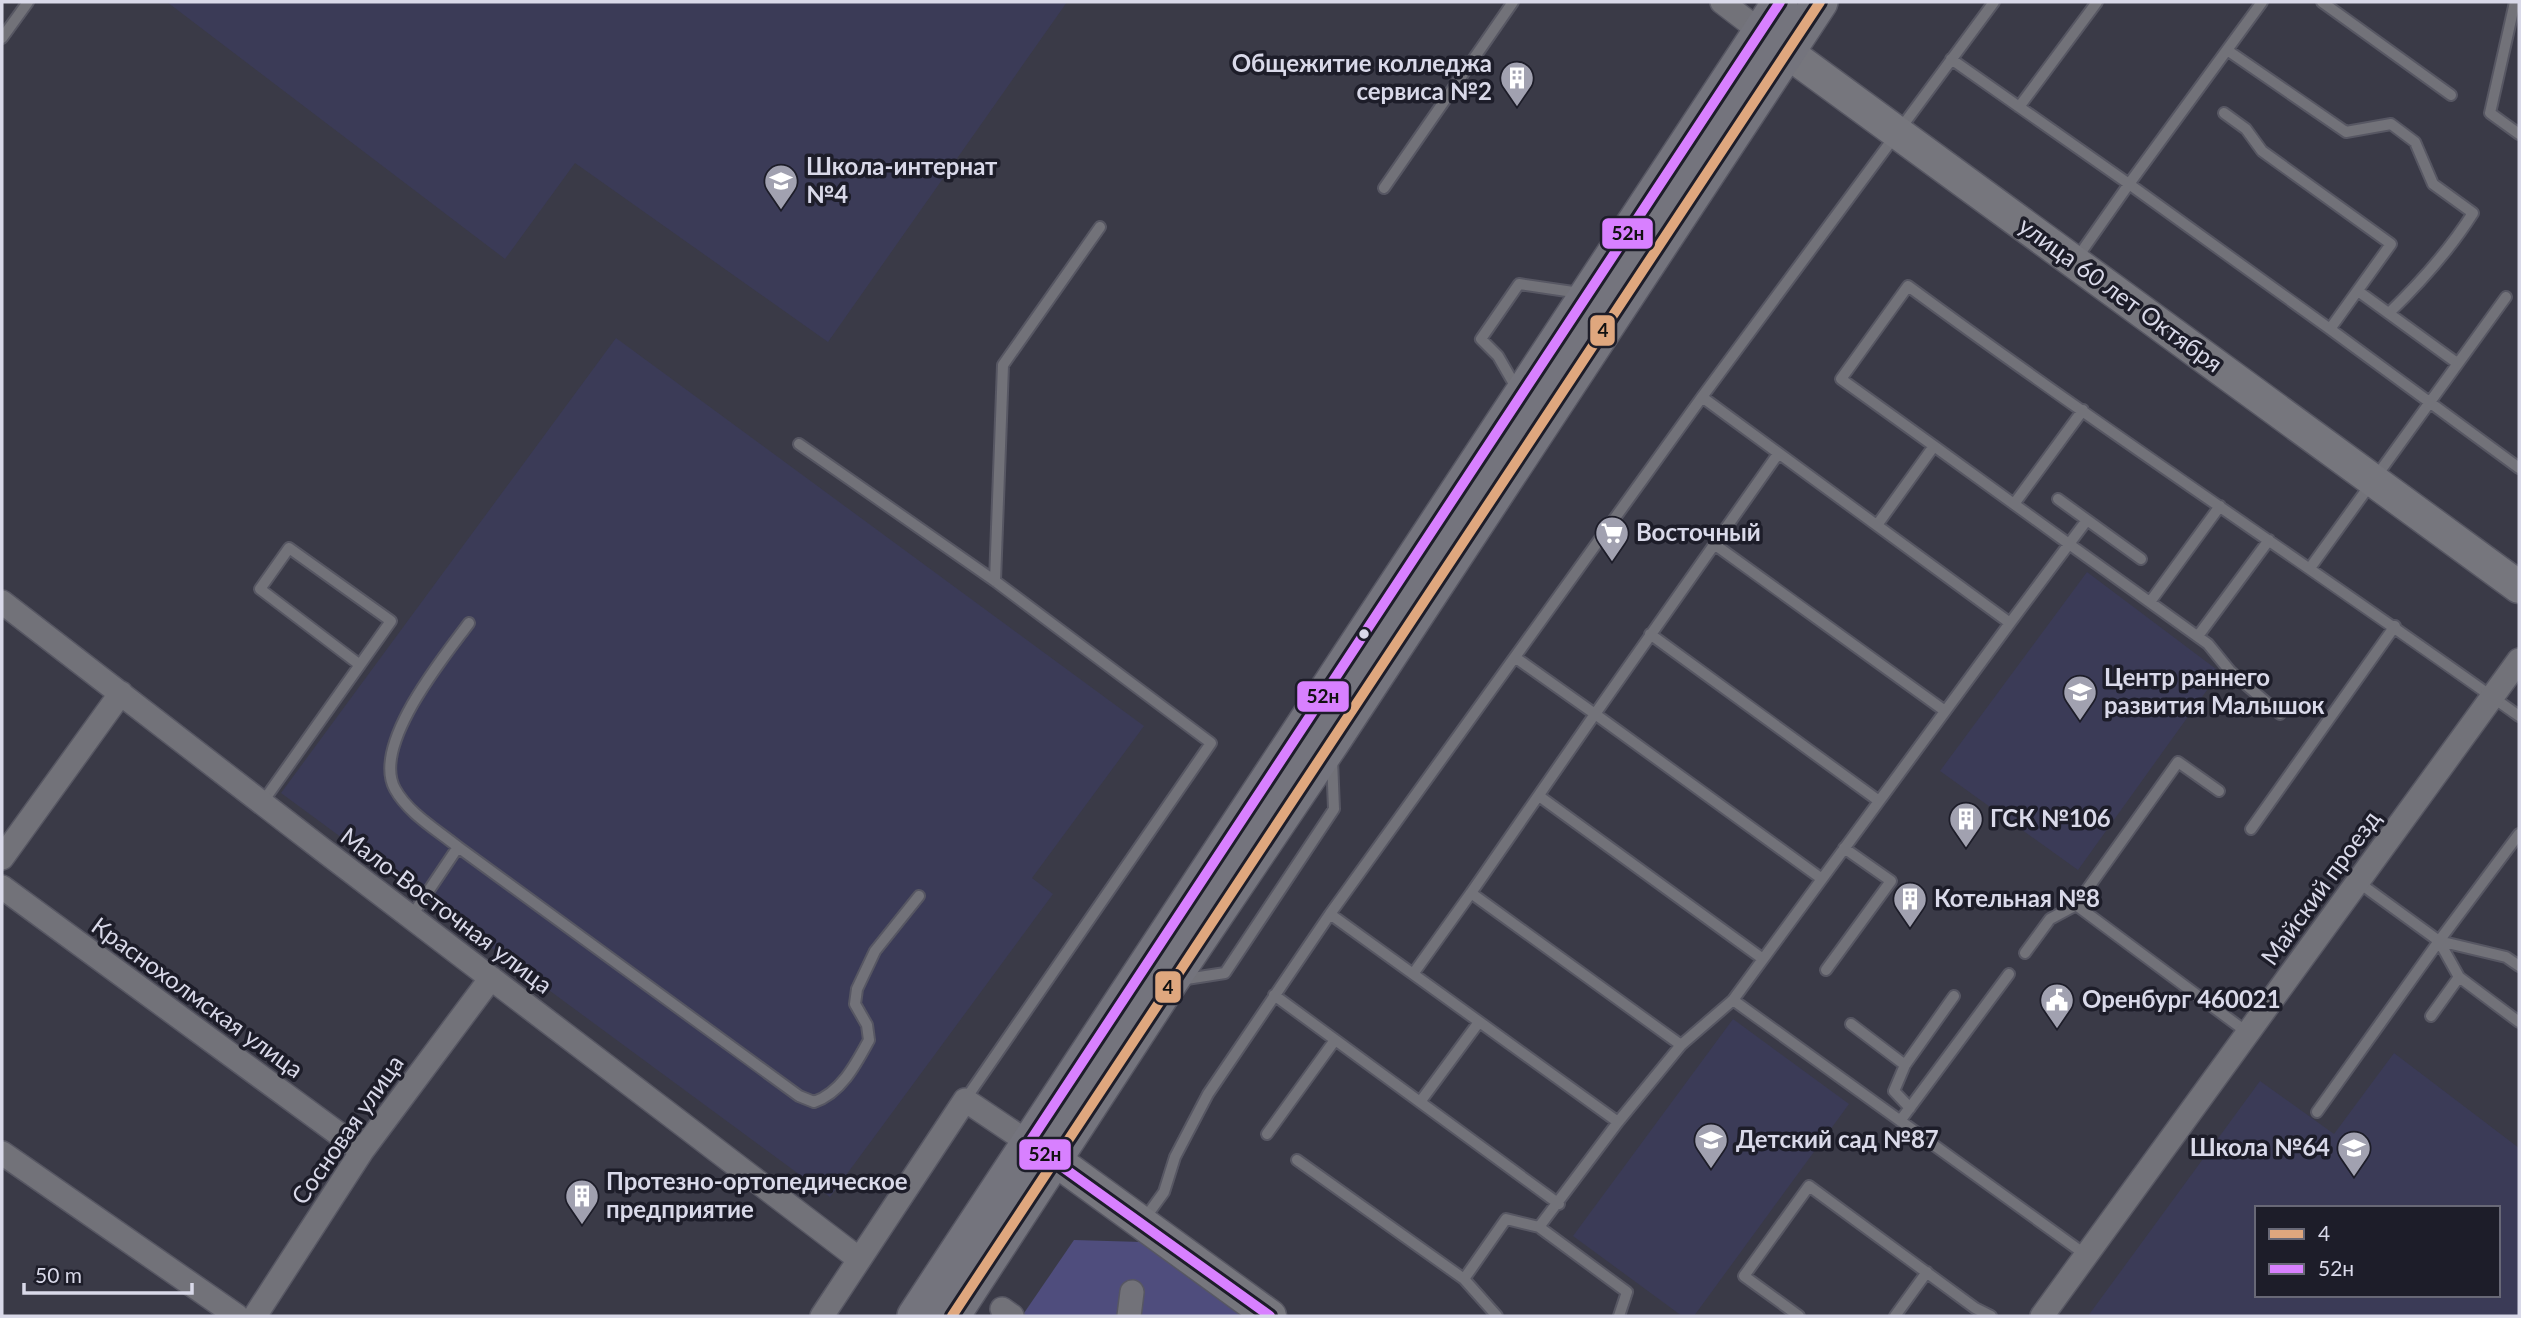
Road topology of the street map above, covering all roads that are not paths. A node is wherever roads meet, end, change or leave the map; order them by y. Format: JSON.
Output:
{"nodes":[{"id":1,"x":28,"y":2,"type":"edge"},
{"id":2,"x":1513,"y":2,"type":"edge"},
{"id":3,"x":1722,"y":2,"type":"edge"},
{"id":4,"x":1780,"y":2,"type":"edge"},
{"id":5,"x":1820,"y":2,"type":"edge"},
{"id":6,"x":1994,"y":2,"type":"edge"},
{"id":7,"x":2096,"y":2,"type":"edge"},
{"id":8,"x":2262,"y":2,"type":"edge"},
{"id":9,"x":2322,"y":2,"type":"edge"},
{"id":10,"x":2517,"y":3,"type":"edge"},
{"id":11,"x":1760,"y":31,"type":"junction"},
{"id":12,"x":2,"y":38,"type":"edge"},
{"id":13,"x":2227,"y":50,"type":"junction"},
{"id":14,"x":1787,"y":52,"type":"junction"},
{"id":15,"x":1951,"y":60,"type":"junction"},
{"id":16,"x":2451,"y":95,"type":"dead end"},
{"id":17,"x":2019,"y":107,"type":"junction"},
{"id":18,"x":2224,"y":113,"type":"dead end"},
{"id":19,"x":1896,"y":131,"type":"junction"},
{"id":20,"x":2519,"y":134,"type":"edge"},
{"id":21,"x":2129,"y":184,"type":"junction"},
{"id":22,"x":1384,"y":188,"type":"dead end"},
{"id":23,"x":1100,"y":227,"type":"dead end"},
{"id":24,"x":2075,"y":261,"type":"junction"},
{"id":25,"x":2358,"y":291,"type":"junction"},
{"id":26,"x":1586,"y":294,"type":"junction"},
{"id":27,"x":2506,"y":297,"type":"dead end"},
{"id":28,"x":2389,"y":313,"type":"junction"},
{"id":29,"x":2330,"y":329,"type":"junction"},
{"id":30,"x":2457,"y":363,"type":"junction"},
{"id":31,"x":1520,"y":395,"type":"junction"},
{"id":32,"x":1702,"y":397,"type":"junction"},
{"id":33,"x":2430,"y":402,"type":"junction"},
{"id":34,"x":2082,"y":410,"type":"junction"},
{"id":35,"x":799,"y":444,"type":"dead end"},
{"id":36,"x":1934,"y":446,"type":"junction"},
{"id":37,"x":1778,"y":454,"type":"junction"},
{"id":38,"x":2519,"y":468,"type":"edge"},
{"id":39,"x":2372,"y":480,"type":"junction"},
{"id":40,"x":2059,"y":499,"type":"dead end"},
{"id":41,"x":2014,"y":504,"type":"junction"},
{"id":42,"x":2220,"y":506,"type":"junction"},
{"id":43,"x":2087,"y":520,"type":"junction"},
{"id":44,"x":1877,"y":525,"type":"junction"},
{"id":45,"x":2269,"y":540,"type":"junction"},
{"id":46,"x":1714,"y":544,"type":"junction"},
{"id":47,"x":2069,"y":544,"type":"junction"},
{"id":48,"x":2141,"y":559,"type":"dead end"},
{"id":49,"x":2310,"y":568,"type":"junction"},
{"id":50,"x":995,"y":581,"type":"junction"},
{"id":51,"x":2519,"y":587,"type":"edge"},
{"id":52,"x":2,"y":602,"type":"edge"},
{"id":53,"x":2150,"y":603,"type":"junction"},
{"id":54,"x":469,"y":623,"type":"dead end"},
{"id":55,"x":2010,"y":623,"type":"junction"},
{"id":56,"x":2395,"y":626,"type":"junction"},
{"id":57,"x":1650,"y":634,"type":"junction"},
{"id":58,"x":2198,"y":636,"type":"junction"},
{"id":59,"x":1516,"y":658,"type":"junction"},
{"id":60,"x":2519,"y":660,"type":"edge"},
{"id":61,"x":360,"y":665,"type":"junction"},
{"id":62,"x":121,"y":693,"type":"junction"},
{"id":63,"x":2493,"y":697,"type":"junction"},
{"id":64,"x":1945,"y":711,"type":"junction"},
{"id":65,"x":2280,"y":714,"type":"dead end"},
{"id":66,"x":1595,"y":715,"type":"junction"},
{"id":67,"x":2519,"y":716,"type":"edge"},
{"id":68,"x":2219,"y":791,"type":"dead end"},
{"id":69,"x":1539,"y":796,"type":"junction"},
{"id":70,"x":1879,"y":801,"type":"junction"},
{"id":71,"x":262,"y":803,"type":"junction"},
{"id":72,"x":2251,"y":829,"type":"dead end"},
{"id":73,"x":2519,"y":834,"type":"edge"},
{"id":74,"x":458,"y":848,"type":"junction"},
{"id":75,"x":1844,"y":848,"type":"junction"},
{"id":76,"x":2,"y":858,"type":"edge"},
{"id":77,"x":1822,"y":879,"type":"junction"},
{"id":78,"x":2358,"y":881,"type":"junction"},
{"id":79,"x":2,"y":887,"type":"edge"},
{"id":80,"x":1471,"y":893,"type":"junction"},
{"id":81,"x":919,"y":896,"type":"dead end"},
{"id":82,"x":2076,"y":905,"type":"junction"},
{"id":83,"x":1330,"y":914,"type":"junction"},
{"id":84,"x":411,"y":917,"type":"junction"},
{"id":85,"x":2439,"y":941,"type":"junction"},
{"id":86,"x":2025,"y":953,"type":"dead end"},
{"id":87,"x":1763,"y":959,"type":"junction"},
{"id":88,"x":2519,"y":967,"type":"edge"},
{"id":89,"x":1826,"y":970,"type":"dead end"},
{"id":90,"x":1413,"y":974,"type":"junction"},
{"id":91,"x":2009,"y":974,"type":"dead end"},
{"id":92,"x":2459,"y":977,"type":"junction"},
{"id":93,"x":491,"y":978,"type":"junction"},
{"id":94,"x":1274,"y":995,"type":"junction"},
{"id":95,"x":1954,"y":996,"type":"dead end"},
{"id":96,"x":1733,"y":1000,"type":"junction"},
{"id":97,"x":2431,"y":1016,"type":"dead end"},
{"id":98,"x":1479,"y":1022,"type":"junction"},
{"id":99,"x":2519,"y":1023,"type":"edge"},
{"id":100,"x":1851,"y":1024,"type":"dead end"},
{"id":101,"x":2248,"y":1033,"type":"junction"},
{"id":102,"x":1335,"y":1040,"type":"junction"},
{"id":103,"x":1681,"y":1045,"type":"junction"},
{"id":104,"x":1905,"y":1065,"type":"junction"},
{"id":105,"x":965,"y":1100,"type":"junction"},
{"id":106,"x":1420,"y":1102,"type":"junction"},
{"id":107,"x":1910,"y":1108,"type":"junction"},
{"id":108,"x":2317,"y":1112,"type":"dead end"},
{"id":109,"x":1900,"y":1121,"type":"junction"},
{"id":110,"x":1618,"y":1122,"type":"junction"},
{"id":111,"x":1267,"y":1134,"type":"dead end"},
{"id":112,"x":362,"y":1151,"type":"junction"},
{"id":113,"x":1042,"y":1151,"type":"junction"},
{"id":114,"x":2,"y":1153,"type":"edge"},
{"id":115,"x":1297,"y":1160,"type":"dead end"},
{"id":116,"x":1559,"y":1203,"type":"junction"},
{"id":117,"x":1141,"y":1223,"type":"junction"},
{"id":118,"x":1539,"y":1227,"type":"junction"},
{"id":119,"x":2086,"y":1255,"type":"junction"},
{"id":120,"x":859,"y":1259,"type":"junction"},
{"id":121,"x":1927,"y":1272,"type":"junction"},
{"id":122,"x":1464,"y":1279,"type":"junction"},
{"id":123,"x":1132,"y":1292,"type":"dead end"},
{"id":124,"x":1494,"y":1315,"type":"edge"},
{"id":125,"x":237,"y":1316,"type":"edge"},
{"id":126,"x":255,"y":1316,"type":"edge"},
{"id":127,"x":822,"y":1316,"type":"edge"},
{"id":128,"x":915,"y":1316,"type":"edge"},
{"id":129,"x":951,"y":1316,"type":"edge"},
{"id":130,"x":1129,"y":1316,"type":"edge"},
{"id":131,"x":1270,"y":1316,"type":"edge"},
{"id":132,"x":1619,"y":1316,"type":"edge"},
{"id":133,"x":1799,"y":1316,"type":"edge"},
{"id":134,"x":1895,"y":1316,"type":"edge"},
{"id":135,"x":1991,"y":1316,"type":"edge"},
{"id":136,"x":2042,"y":1316,"type":"edge"}],
"edges":[{"from":1,"to":12,"type":"lane"},
{"from":2,"to":22,"type":"lane"},
{"from":3,"to":11,"type":"street","name":"улица 60 лет Октября"},
{"from":4,"to":11,"type":"main road"},
{"from":5,"to":14,"type":"main road"},
{"from":6,"to":15,"type":"lane"},
{"from":7,"to":17,"type":"lane"},
{"from":8,"to":13,"type":"lane"},
{"from":9,"to":16,"type":"lane"},
{"from":10,"to":20,"type":"lane"},
{"from":11,"to":14,"type":"main road","name":"улица 60 лет Октября"},
{"from":11,"to":26,"type":"main road"},
{"from":13,"to":21,"type":"lane"},
{"from":13,"to":28,"type":"lane"},
{"from":14,"to":19,"type":"main road","name":"улица 60 лет Октября"},
{"from":14,"to":113,"type":"main road"},
{"from":15,"to":17,"type":"lane"},
{"from":15,"to":19,"type":"lane"},
{"from":17,"to":21,"type":"lane"},
{"from":18,"to":25,"type":"lane"},
{"from":19,"to":24,"type":"main road","name":"улица 60 лет Октября"},
{"from":19,"to":32,"type":"lane"},
{"from":21,"to":24,"type":"lane"},
{"from":21,"to":29,"type":"lane"},
{"from":23,"to":50,"type":"lane"},
{"from":24,"to":39,"type":"main road","name":"улица 60 лет Октября"},
{"from":25,"to":28,"type":"lane"},
{"from":25,"to":29,"type":"lane"},
{"from":26,"to":31,"type":"main road"},
{"from":26,"to":31,"type":"lane"},
{"from":27,"to":30,"type":"lane"},
{"from":28,"to":30,"type":"lane"},
{"from":29,"to":33,"type":"lane"},
{"from":30,"to":33,"type":"lane"},
{"from":31,"to":113,"type":"main road"},
{"from":32,"to":37,"type":"lane"},
{"from":32,"to":59,"type":"lane"},
{"from":33,"to":38,"type":"lane"},
{"from":33,"to":39,"type":"lane"},
{"from":34,"to":36,"type":"lane"},
{"from":34,"to":41,"type":"lane"},
{"from":34,"to":42,"type":"lane"},
{"from":35,"to":50,"type":"lane"},
{"from":36,"to":41,"type":"lane"},
{"from":36,"to":44,"type":"lane"},
{"from":37,"to":44,"type":"lane"},
{"from":37,"to":46,"type":"lane"},
{"from":39,"to":49,"type":"lane"},
{"from":39,"to":51,"type":"main road","name":"улица 60 лет Октября"},
{"from":40,"to":43,"type":"lane"},
{"from":41,"to":47,"type":"lane"},
{"from":42,"to":45,"type":"lane"},
{"from":42,"to":53,"type":"lane"},
{"from":43,"to":47,"type":"lane"},
{"from":43,"to":48,"type":"lane"},
{"from":44,"to":55,"type":"lane"},
{"from":45,"to":49,"type":"lane"},
{"from":45,"to":58,"type":"lane"},
{"from":46,"to":57,"type":"lane"},
{"from":46,"to":64,"type":"lane"},
{"from":47,"to":53,"type":"lane"},
{"from":47,"to":55,"type":"lane"},
{"from":49,"to":56,"type":"lane"},
{"from":50,"to":105,"type":"lane"},
{"from":52,"to":62,"type":"street","name":"Мало-Восточная улица"},
{"from":53,"to":58,"type":"lane"},
{"from":54,"to":74,"type":"lane"},
{"from":55,"to":64,"type":"lane"},
{"from":56,"to":63,"type":"lane"},
{"from":56,"to":72,"type":"lane"},
{"from":57,"to":66,"type":"lane"},
{"from":57,"to":70,"type":"lane"},
{"from":58,"to":65,"type":"lane"},
{"from":59,"to":66,"type":"lane"},
{"from":59,"to":83,"type":"lane"},
{"from":60,"to":63,"type":"street","name":"Майский проезд"},
{"from":61,"to":61,"type":"lane"},
{"from":61,"to":71,"type":"lane"},
{"from":62,"to":71,"type":"street","name":"Мало-Восточная улица"},
{"from":62,"to":76,"type":"street"},
{"from":63,"to":67,"type":"lane"},
{"from":63,"to":78,"type":"street","name":"Майский проезд"},
{"from":64,"to":70,"type":"lane"},
{"from":66,"to":69,"type":"lane"},
{"from":66,"to":77,"type":"lane"},
{"from":68,"to":82,"type":"lane"},
{"from":69,"to":80,"type":"lane"},
{"from":69,"to":87,"type":"lane"},
{"from":70,"to":75,"type":"lane"},
{"from":71,"to":84,"type":"street","name":"Мало-Восточная улица"},
{"from":73,"to":85,"type":"lane"},
{"from":74,"to":81,"type":"lane"},
{"from":74,"to":84,"type":"lane"},
{"from":75,"to":77,"type":"lane"},
{"from":75,"to":89,"type":"lane"},
{"from":77,"to":87,"type":"lane"},
{"from":78,"to":85,"type":"lane"},
{"from":78,"to":101,"type":"street","name":"Майский проезд"},
{"from":79,"to":112,"type":"street","name":"Краснохолмская улица"},
{"from":80,"to":90,"type":"lane"},
{"from":80,"to":103,"type":"lane"},
{"from":82,"to":86,"type":"lane"},
{"from":82,"to":101,"type":"lane"},
{"from":83,"to":90,"type":"lane"},
{"from":83,"to":94,"type":"lane"},
{"from":84,"to":93,"type":"street","name":"Мало-Восточная улица"},
{"from":85,"to":88,"type":"lane"},
{"from":85,"to":92,"type":"lane"},
{"from":85,"to":108,"type":"lane"},
{"from":87,"to":96,"type":"lane"},
{"from":90,"to":98,"type":"lane"},
{"from":91,"to":107,"type":"lane"},
{"from":92,"to":97,"type":"lane"},
{"from":92,"to":99,"type":"lane"},
{"from":93,"to":112,"type":"street","name":"Сосновая улица"},
{"from":93,"to":120,"type":"street","name":"Мало-Восточная улица"},
{"from":94,"to":102,"type":"lane"},
{"from":94,"to":117,"type":"lane"},
{"from":95,"to":104,"type":"lane"},
{"from":96,"to":103,"type":"lane"},
{"from":96,"to":109,"type":"lane"},
{"from":98,"to":106,"type":"lane"},
{"from":98,"to":110,"type":"lane"},
{"from":100,"to":104,"type":"lane"},
{"from":101,"to":119,"type":"street","name":"Майский проезд"},
{"from":102,"to":106,"type":"lane"},
{"from":102,"to":111,"type":"lane"},
{"from":103,"to":110,"type":"lane"},
{"from":104,"to":107,"type":"lane"},
{"from":105,"to":113,"type":"street"},
{"from":105,"to":120,"type":"street"},
{"from":106,"to":116,"type":"lane"},
{"from":107,"to":109,"type":"lane"},
{"from":109,"to":119,"type":"lane"},
{"from":110,"to":116,"type":"lane"},
{"from":112,"to":126,"type":"street","name":"Сосновая улица"},
{"from":113,"to":117,"type":"main road"},
{"from":113,"to":128,"type":"main road"},
{"from":113,"to":129,"type":"main road"},
{"from":114,"to":125,"type":"street"},
{"from":115,"to":122,"type":"lane"},
{"from":116,"to":118,"type":"lane"},
{"from":117,"to":131,"type":"main road"},
{"from":118,"to":122,"type":"lane"},
{"from":118,"to":132,"type":"lane"},
{"from":119,"to":136,"type":"street","name":"Майский проезд"},
{"from":120,"to":127,"type":"street"},
{"from":121,"to":133,"type":"lane"},
{"from":121,"to":134,"type":"lane"},
{"from":121,"to":135,"type":"lane"},
{"from":122,"to":124,"type":"lane"},
{"from":123,"to":130,"type":"street"}]}
